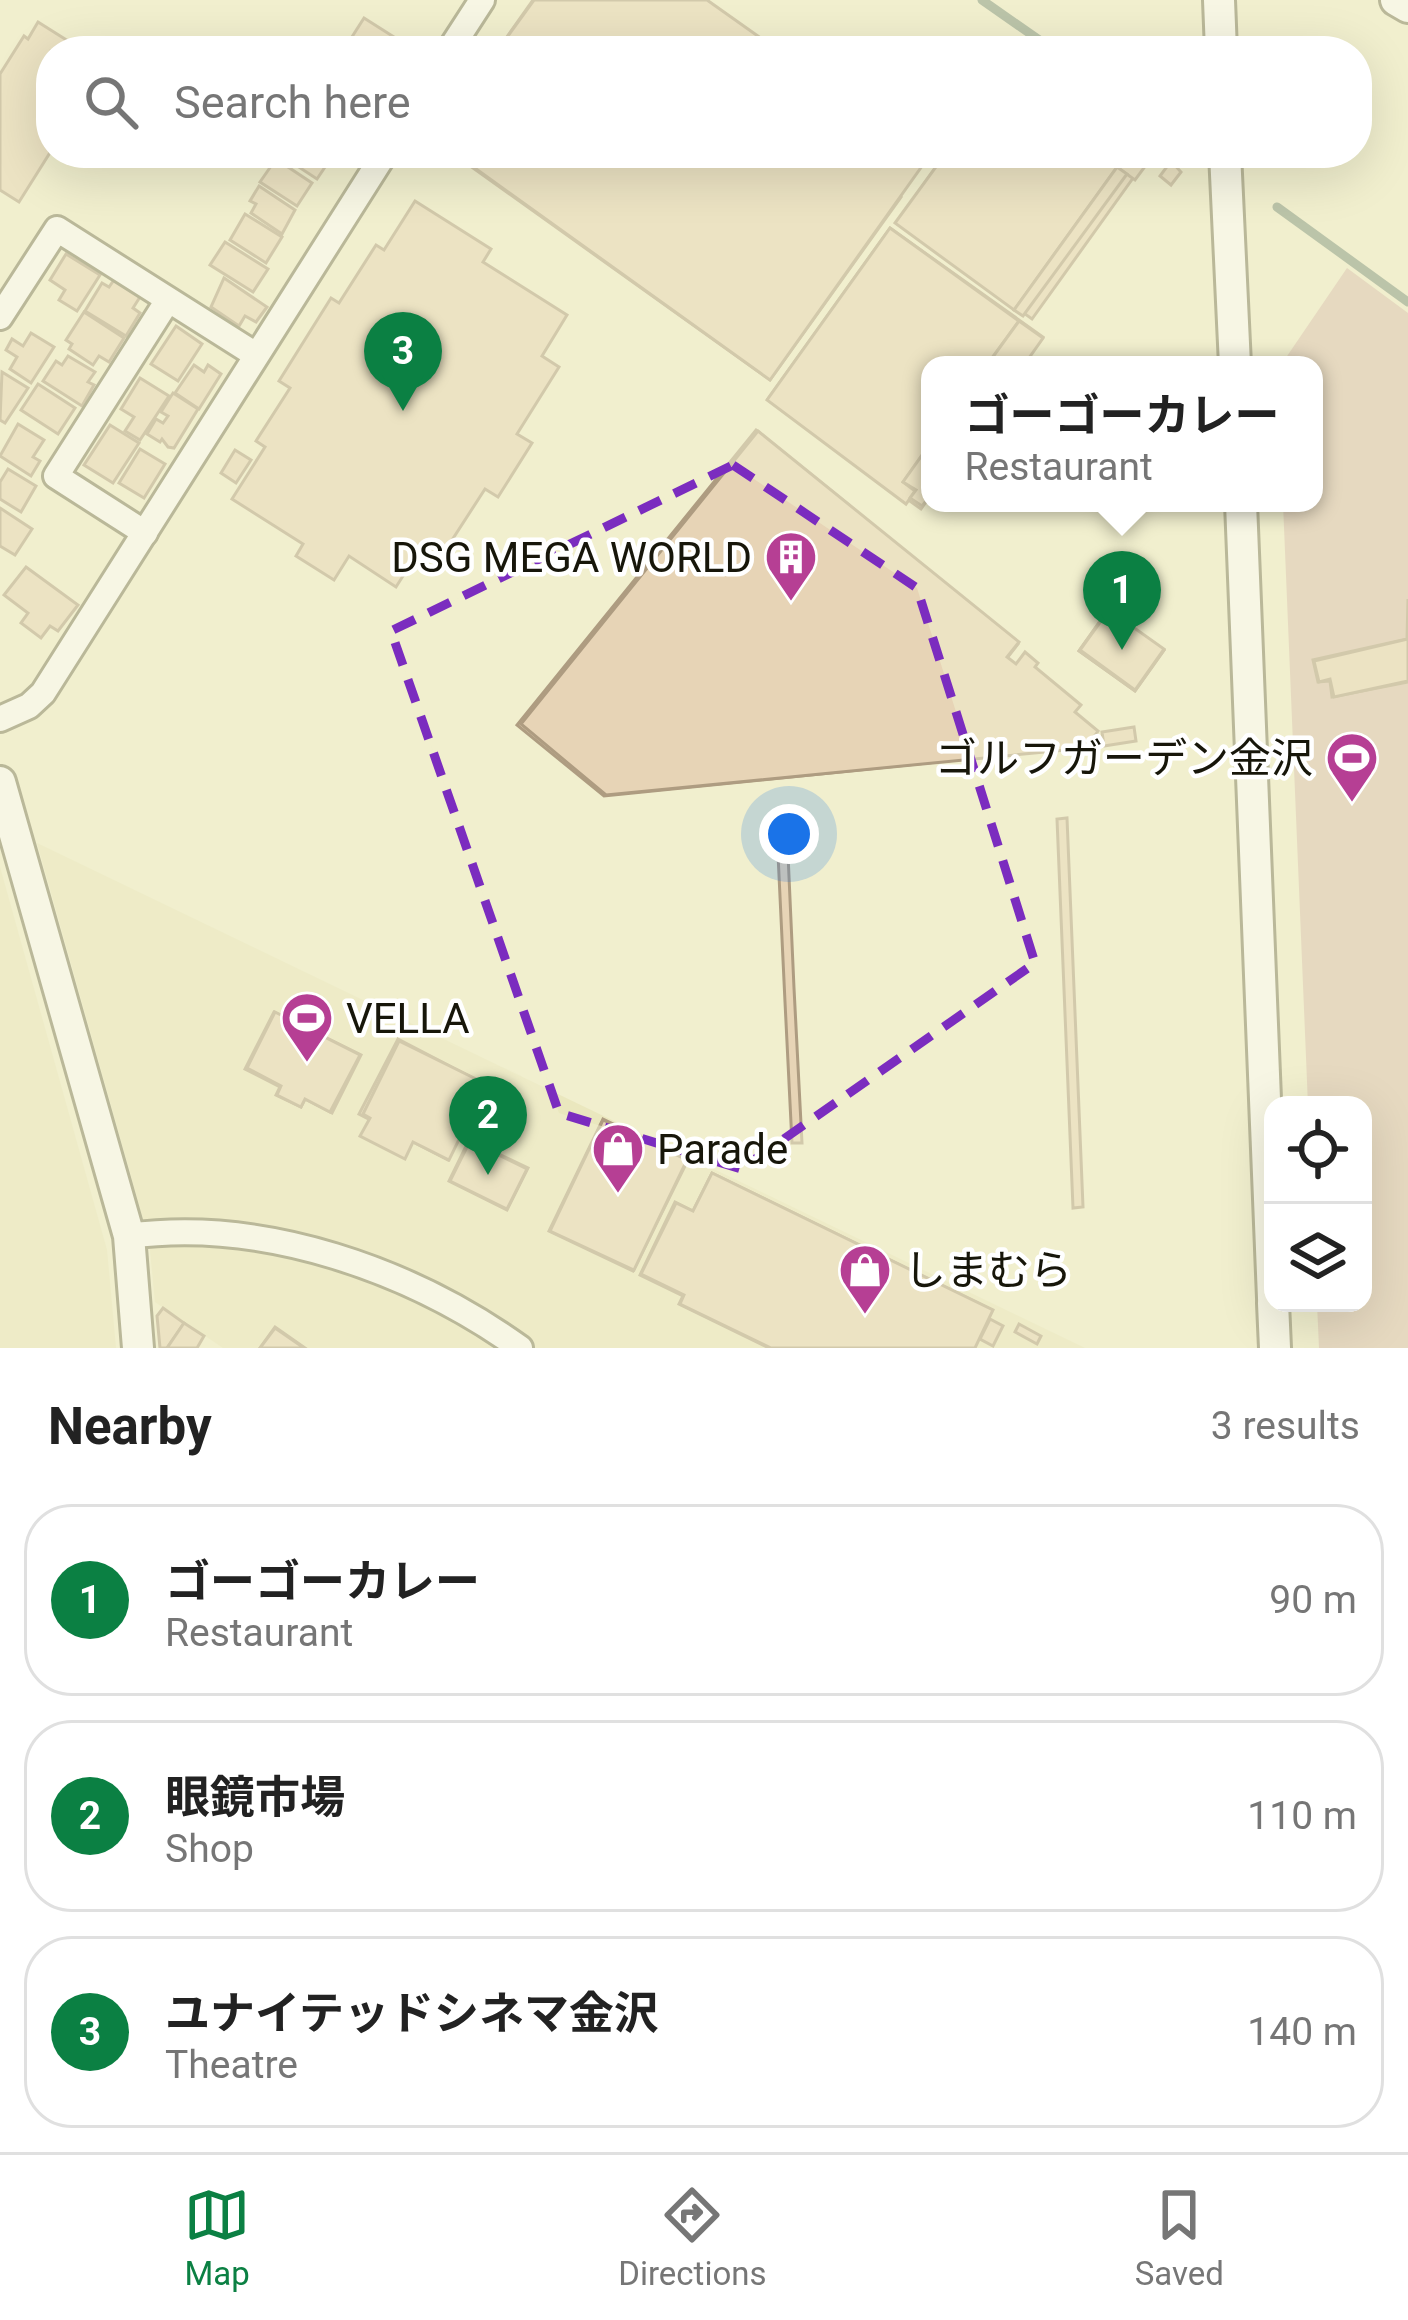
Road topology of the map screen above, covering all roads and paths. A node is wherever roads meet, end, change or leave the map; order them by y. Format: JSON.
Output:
{"nodes":[{"id":1,"x":482,"y":0,"type":"edge"},
{"id":2,"x":1219,"y":0,"type":"edge"},
{"id":3,"x":1396,"y":0,"type":"edge"},
{"id":4,"x":1408,"y":7,"type":"edge"},
{"id":5,"x":459,"y":36,"type":"edge"},
{"id":6,"x":1220,"y":36,"type":"edge"},
{"id":7,"x":375,"y":168,"type":"edge"},
{"id":8,"x":1227,"y":168,"type":"edge"},
{"id":9,"x":168,"y":300,"type":"junction"},
{"id":10,"x":0,"y":316,"type":"edge"},
{"id":11,"x":256,"y":355,"type":"junction"},
{"id":12,"x":1235,"y":356,"type":"edge"},
{"id":13,"x":1241,"y":512,"type":"edge"},
{"id":14,"x":145,"y":533,"type":"junction"},
{"id":15,"x":0,"y":719,"type":"edge"},
{"id":16,"x":0,"y":782,"type":"edge"},
{"id":17,"x":1269,"y":1204,"type":"edge"},
{"id":18,"x":129,"y":1236,"type":"junction"},
{"id":19,"x":1274,"y":1312,"type":"edge"},
{"id":20,"x":138,"y":1348,"type":"edge"},
{"id":21,"x":520,"y":1348,"type":"edge"},
{"id":22,"x":1275,"y":1348,"type":"edge"}],
"edges":[{"from":1,"to":5,"type":"street"},
{"from":2,"to":6,"type":"street"},
{"from":3,"to":4,"type":"street"},
{"from":7,"to":11,"type":"street"},
{"from":8,"to":12,"type":"street"},
{"from":9,"to":10,"type":"street"},
{"from":9,"to":11,"type":"street"},
{"from":9,"to":14,"type":"street"},
{"from":11,"to":14,"type":"street"},
{"from":13,"to":17,"type":"street"},
{"from":14,"to":15,"type":"street"},
{"from":16,"to":18,"type":"street"},
{"from":18,"to":20,"type":"street"},
{"from":18,"to":21,"type":"street"},
{"from":19,"to":22,"type":"street"}]}
